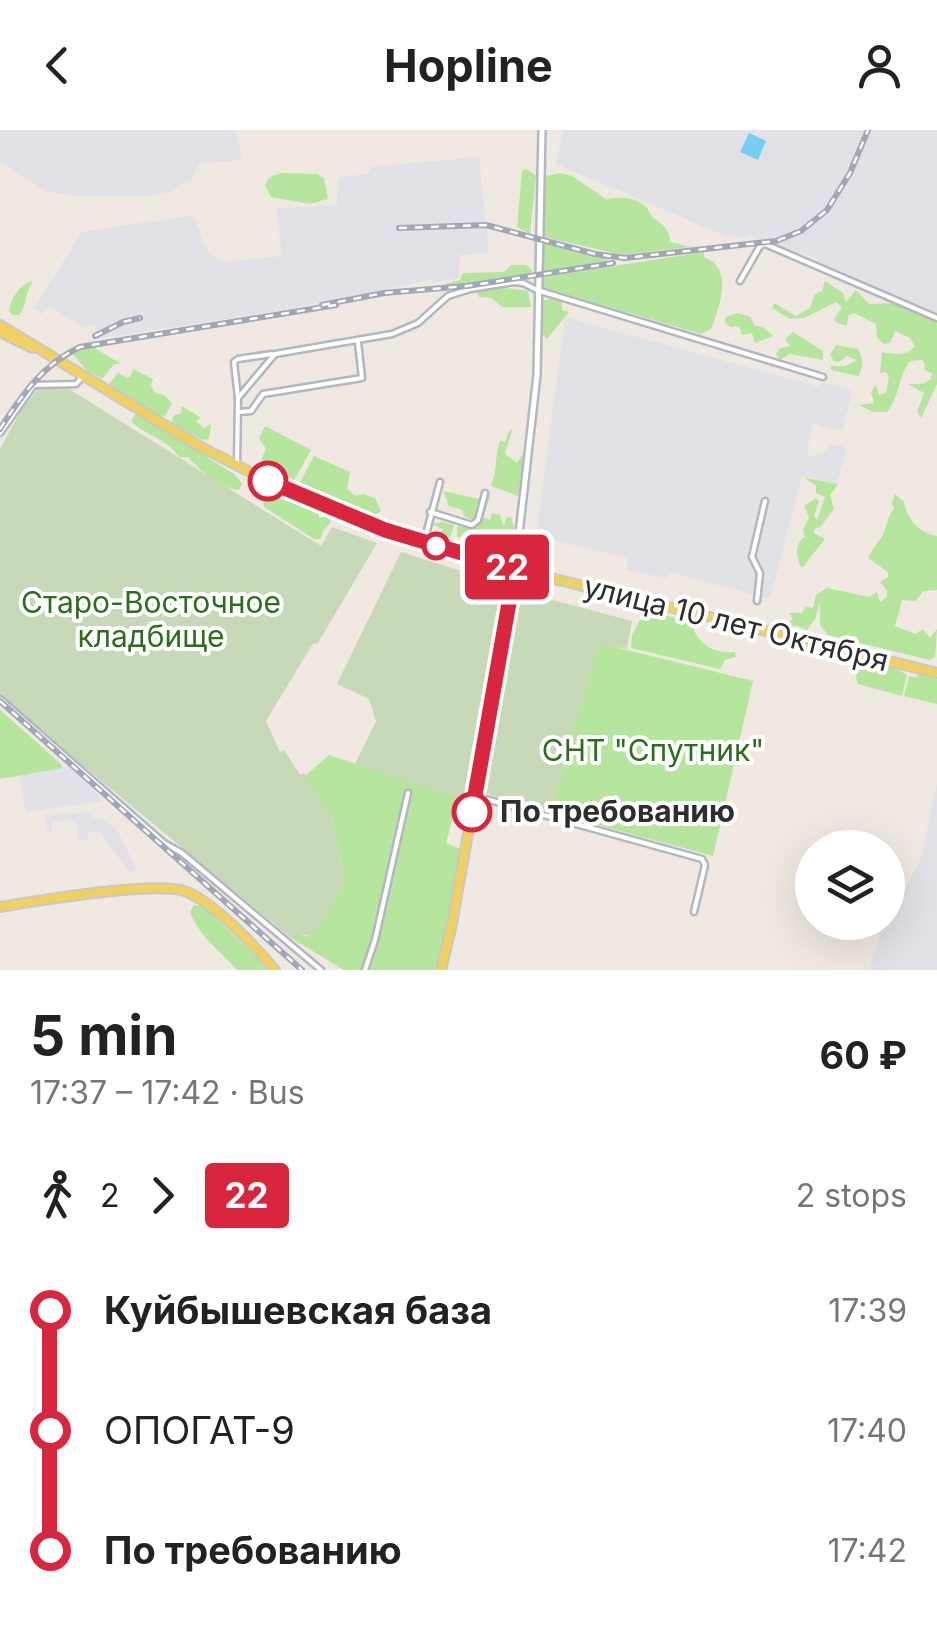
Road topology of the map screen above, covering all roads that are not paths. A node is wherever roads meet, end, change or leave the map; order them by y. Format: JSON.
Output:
{"nodes":[{"id":1,"x":542,"y":130,"type":"edge"},
{"id":2,"x":740,"y":282,"type":"dead end"},
{"id":3,"x":537,"y":290,"type":"junction"},
{"id":4,"x":937,"y":318,"type":"edge"},
{"id":5,"x":0,"y":328,"type":"edge"},
{"id":6,"x":358,"y":341,"type":"junction"},
{"id":7,"x":276,"y":354,"type":"junction"},
{"id":8,"x":83,"y":376,"type":"junction"},
{"id":9,"x":823,"y":378,"type":"dead end"},
{"id":10,"x":238,"y":398,"type":"junction"},
{"id":11,"x":238,"y":412,"type":"junction"},
{"id":12,"x":0,"y":433,"type":"edge"},
{"id":13,"x":237,"y":466,"type":"junction"},
{"id":14,"x":440,"y":482,"type":"dead end"},
{"id":15,"x":485,"y":494,"type":"dead end"},
{"id":16,"x":766,"y":501,"type":"dead end"},
{"id":17,"x":430,"y":512,"type":"junction"},
{"id":18,"x":424,"y":543,"type":"junction"},
{"id":19,"x":474,"y":558,"type":"junction"},
{"id":20,"x":515,"y":569,"type":"junction"},
{"id":21,"x":550,"y":578,"type":"junction"},
{"id":22,"x":509,"y":597,"type":"junction"},
{"id":23,"x":757,"y":601,"type":"dead end"},
{"id":24,"x":937,"y":673,"type":"edge"},
{"id":25,"x":0,"y":699,"type":"edge"},
{"id":26,"x":408,"y":793,"type":"dead end"},
{"id":27,"x":476,"y":796,"type":"junction"},
{"id":28,"x":0,"y":906,"type":"edge"},
{"id":29,"x":694,"y":912,"type":"dead end"},
{"id":30,"x":275,"y":970,"type":"edge"},
{"id":31,"x":322,"y":970,"type":"edge"},
{"id":32,"x":365,"y":970,"type":"edge"},
{"id":33,"x":441,"y":970,"type":"edge"}],
"edges":[{"from":1,"to":3,"type":"street"},
{"from":2,"to":4,"type":"street"},
{"from":3,"to":6,"type":"street"},
{"from":3,"to":9,"type":"street"},
{"from":3,"to":20,"type":"street"},
{"from":5,"to":8,"type":"main road","name":"улица 10 лет Октября"},
{"from":6,"to":7,"type":"street"},
{"from":6,"to":11,"type":"street"},
{"from":7,"to":10,"type":"street"},
{"from":7,"to":10,"type":"street"},
{"from":8,"to":12,"type":"street"},
{"from":8,"to":13,"type":"main road","name":"улица 10 лет Октября"},
{"from":10,"to":11,"type":"street"},
{"from":11,"to":13,"type":"street"},
{"from":13,"to":18,"type":"main road","name":"улица 10 лет Октября"},
{"from":14,"to":17,"type":"street"},
{"from":15,"to":17,"type":"street"},
{"from":16,"to":23,"type":"street"},
{"from":17,"to":18,"type":"street"},
{"from":18,"to":19,"type":"main road","name":"улица 10 лет Октября"},
{"from":19,"to":20,"type":"main road","name":"улица 10 лет Октября"},
{"from":19,"to":22,"type":"main road"},
{"from":20,"to":21,"type":"main road","name":"улица 10 лет Октября"},
{"from":20,"to":22,"type":"main road"},
{"from":21,"to":22,"type":"main road"},
{"from":21,"to":24,"type":"main road","name":"улица 10 лет Октября"},
{"from":22,"to":27,"type":"main road"},
{"from":25,"to":31,"type":"street"},
{"from":26,"to":32,"type":"street"},
{"from":27,"to":29,"type":"street"},
{"from":27,"to":33,"type":"main road"},
{"from":28,"to":30,"type":"main road"}]}
